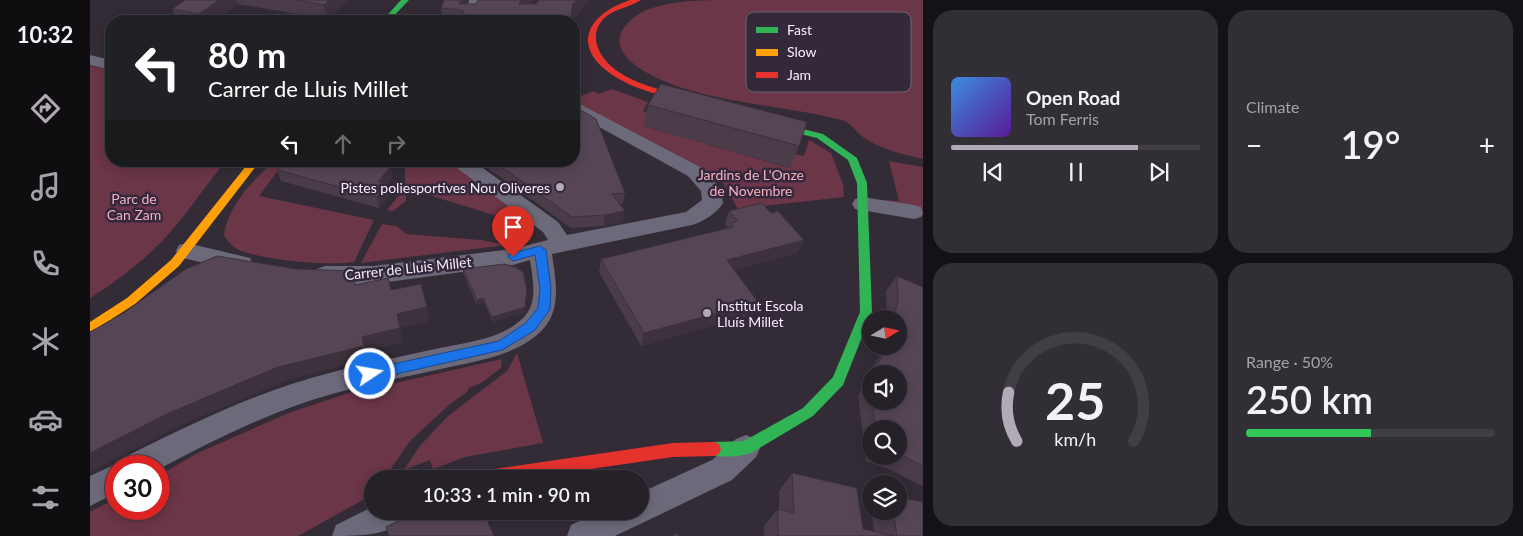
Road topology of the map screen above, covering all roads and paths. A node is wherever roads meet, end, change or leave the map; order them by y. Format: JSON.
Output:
{"nodes":[{"id":1,"x":405,"y":0,"type":"edge"},
{"id":2,"x":476,"y":0,"type":"edge"},
{"id":3,"x":637,"y":0,"type":"edge"},
{"id":4,"x":391,"y":15,"type":"edge"},
{"id":5,"x":471,"y":15,"type":"edge"},
{"id":6,"x":90,"y":60,"type":"edge"},
{"id":7,"x":105,"y":64,"type":"edge"},
{"id":8,"x":705,"y":106,"type":"edge"},
{"id":9,"x":580,"y":109,"type":"edge"},
{"id":10,"x":754,"y":120,"type":"edge"},
{"id":11,"x":250,"y":167,"type":"edge"},
{"id":12,"x":468,"y":167,"type":"edge"},
{"id":13,"x":862,"y":204,"type":"junction"},
{"id":14,"x":914,"y":212,"type":"dead end"},
{"id":15,"x":550,"y":247,"type":"junction"},
{"id":16,"x":187,"y":251,"type":"junction"},
{"id":17,"x":259,"y":266,"type":"edge"},
{"id":18,"x":307,"y":274,"type":"edge"},
{"id":19,"x":90,"y":328,"type":"edge"},
{"id":20,"x":746,"y":448,"type":"junction"},
{"id":21,"x":158,"y":455,"type":"edge"},
{"id":22,"x":527,"y":470,"type":"edge"},
{"id":23,"x":105,"y":484,"type":"edge"},
{"id":24,"x":90,"y":492,"type":"edge"},
{"id":25,"x":649,"y":504,"type":"edge"},
{"id":26,"x":378,"y":520,"type":"edge"},
{"id":27,"x":615,"y":520,"type":"edge"},
{"id":28,"x":347,"y":536,"type":"edge"},
{"id":29,"x":582,"y":536,"type":"edge"}],
"edges":[{"from":1,"to":4,"type":"street"},
{"from":2,"to":5,"type":"street"},
{"from":3,"to":8,"type":"street"},
{"from":6,"to":7,"type":"street"},
{"from":9,"to":15,"type":"street","name":"Carrer de Lluis Millet"},
{"from":10,"to":13,"type":"street"},
{"from":11,"to":16,"type":"street"},
{"from":12,"to":15,"type":"street"},
{"from":13,"to":14,"type":"street"},
{"from":13,"to":20,"type":"street"},
{"from":15,"to":18,"type":"street","name":"Carrer de Lluis Millet"},
{"from":15,"to":21,"type":"street"},
{"from":16,"to":17,"type":"street"},
{"from":16,"to":19,"type":"street"},
{"from":20,"to":22,"type":"street"},
{"from":20,"to":25,"type":"street"},
{"from":23,"to":24,"type":"street"},
{"from":26,"to":28,"type":"street"},
{"from":27,"to":29,"type":"street"}]}
